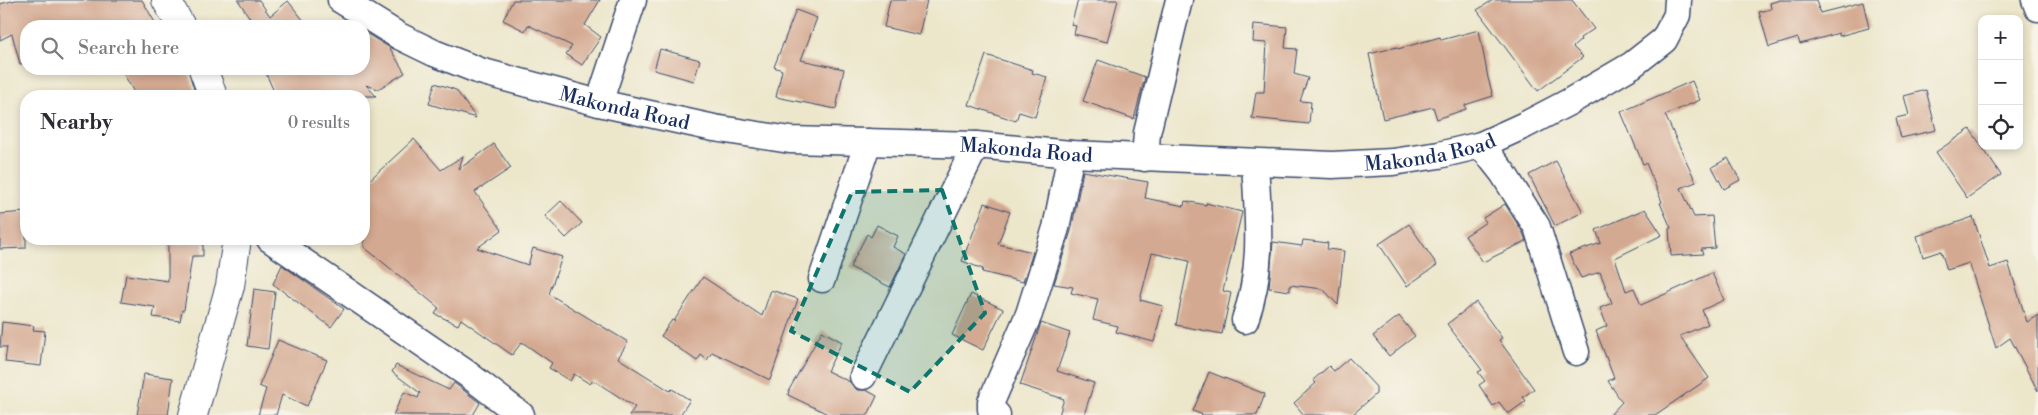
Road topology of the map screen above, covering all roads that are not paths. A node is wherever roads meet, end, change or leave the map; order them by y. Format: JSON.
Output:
{"nodes":[{"id":1,"x":166,"y":0,"type":"edge"},
{"id":2,"x":341,"y":0,"type":"edge"},
{"id":3,"x":633,"y":0,"type":"edge"},
{"id":4,"x":1179,"y":0,"type":"edge"},
{"id":5,"x":1678,"y":0,"type":"edge"},
{"id":6,"x":2035,"y":0,"type":"edge"},
{"id":7,"x":2038,"y":8,"type":"edge"},
{"id":8,"x":178,"y":20,"type":"edge"},
{"id":9,"x":205,"y":75,"type":"edge"},
{"id":10,"x":212,"y":90,"type":"edge"},
{"id":11,"x":599,"y":103,"type":"junction"},
{"id":12,"x":868,"y":142,"type":"junction"},
{"id":13,"x":976,"y":145,"type":"junction"},
{"id":14,"x":1481,"y":145,"type":"junction"},
{"id":15,"x":1070,"y":154,"type":"junction"},
{"id":16,"x":1145,"y":158,"type":"junction"},
{"id":17,"x":1255,"y":163,"type":"junction"},
{"id":18,"x":236,"y":245,"type":"edge"},
{"id":19,"x":279,"y":245,"type":"edge"},
{"id":20,"x":822,"y":279,"type":"dead end"},
{"id":21,"x":1245,"y":320,"type":"dead end"},
{"id":22,"x":1576,"y":352,"type":"dead end"},
{"id":23,"x":863,"y":376,"type":"dead end"},
{"id":24,"x":193,"y":415,"type":"edge"},
{"id":25,"x":521,"y":415,"type":"edge"},
{"id":26,"x":997,"y":415,"type":"edge"}],
"edges":[{"from":1,"to":8,"type":"street"},
{"from":2,"to":11,"type":"street","name":"Makonda Road"},
{"from":3,"to":11,"type":"street"},
{"from":4,"to":16,"type":"street"},
{"from":5,"to":14,"type":"street","name":"Makonda Road"},
{"from":6,"to":7,"type":"street"},
{"from":9,"to":10,"type":"street"},
{"from":11,"to":12,"type":"street","name":"Makonda Road"},
{"from":12,"to":13,"type":"street","name":"Makonda Road"},
{"from":12,"to":20,"type":"street"},
{"from":13,"to":15,"type":"street","name":"Makonda Road"},
{"from":13,"to":23,"type":"street"},
{"from":14,"to":17,"type":"street","name":"Makonda Road"},
{"from":14,"to":22,"type":"street"},
{"from":15,"to":16,"type":"street","name":"Makonda Road"},
{"from":15,"to":26,"type":"street"},
{"from":16,"to":17,"type":"street","name":"Makonda Road"},
{"from":17,"to":21,"type":"street"},
{"from":18,"to":24,"type":"street"},
{"from":19,"to":25,"type":"street"}]}
